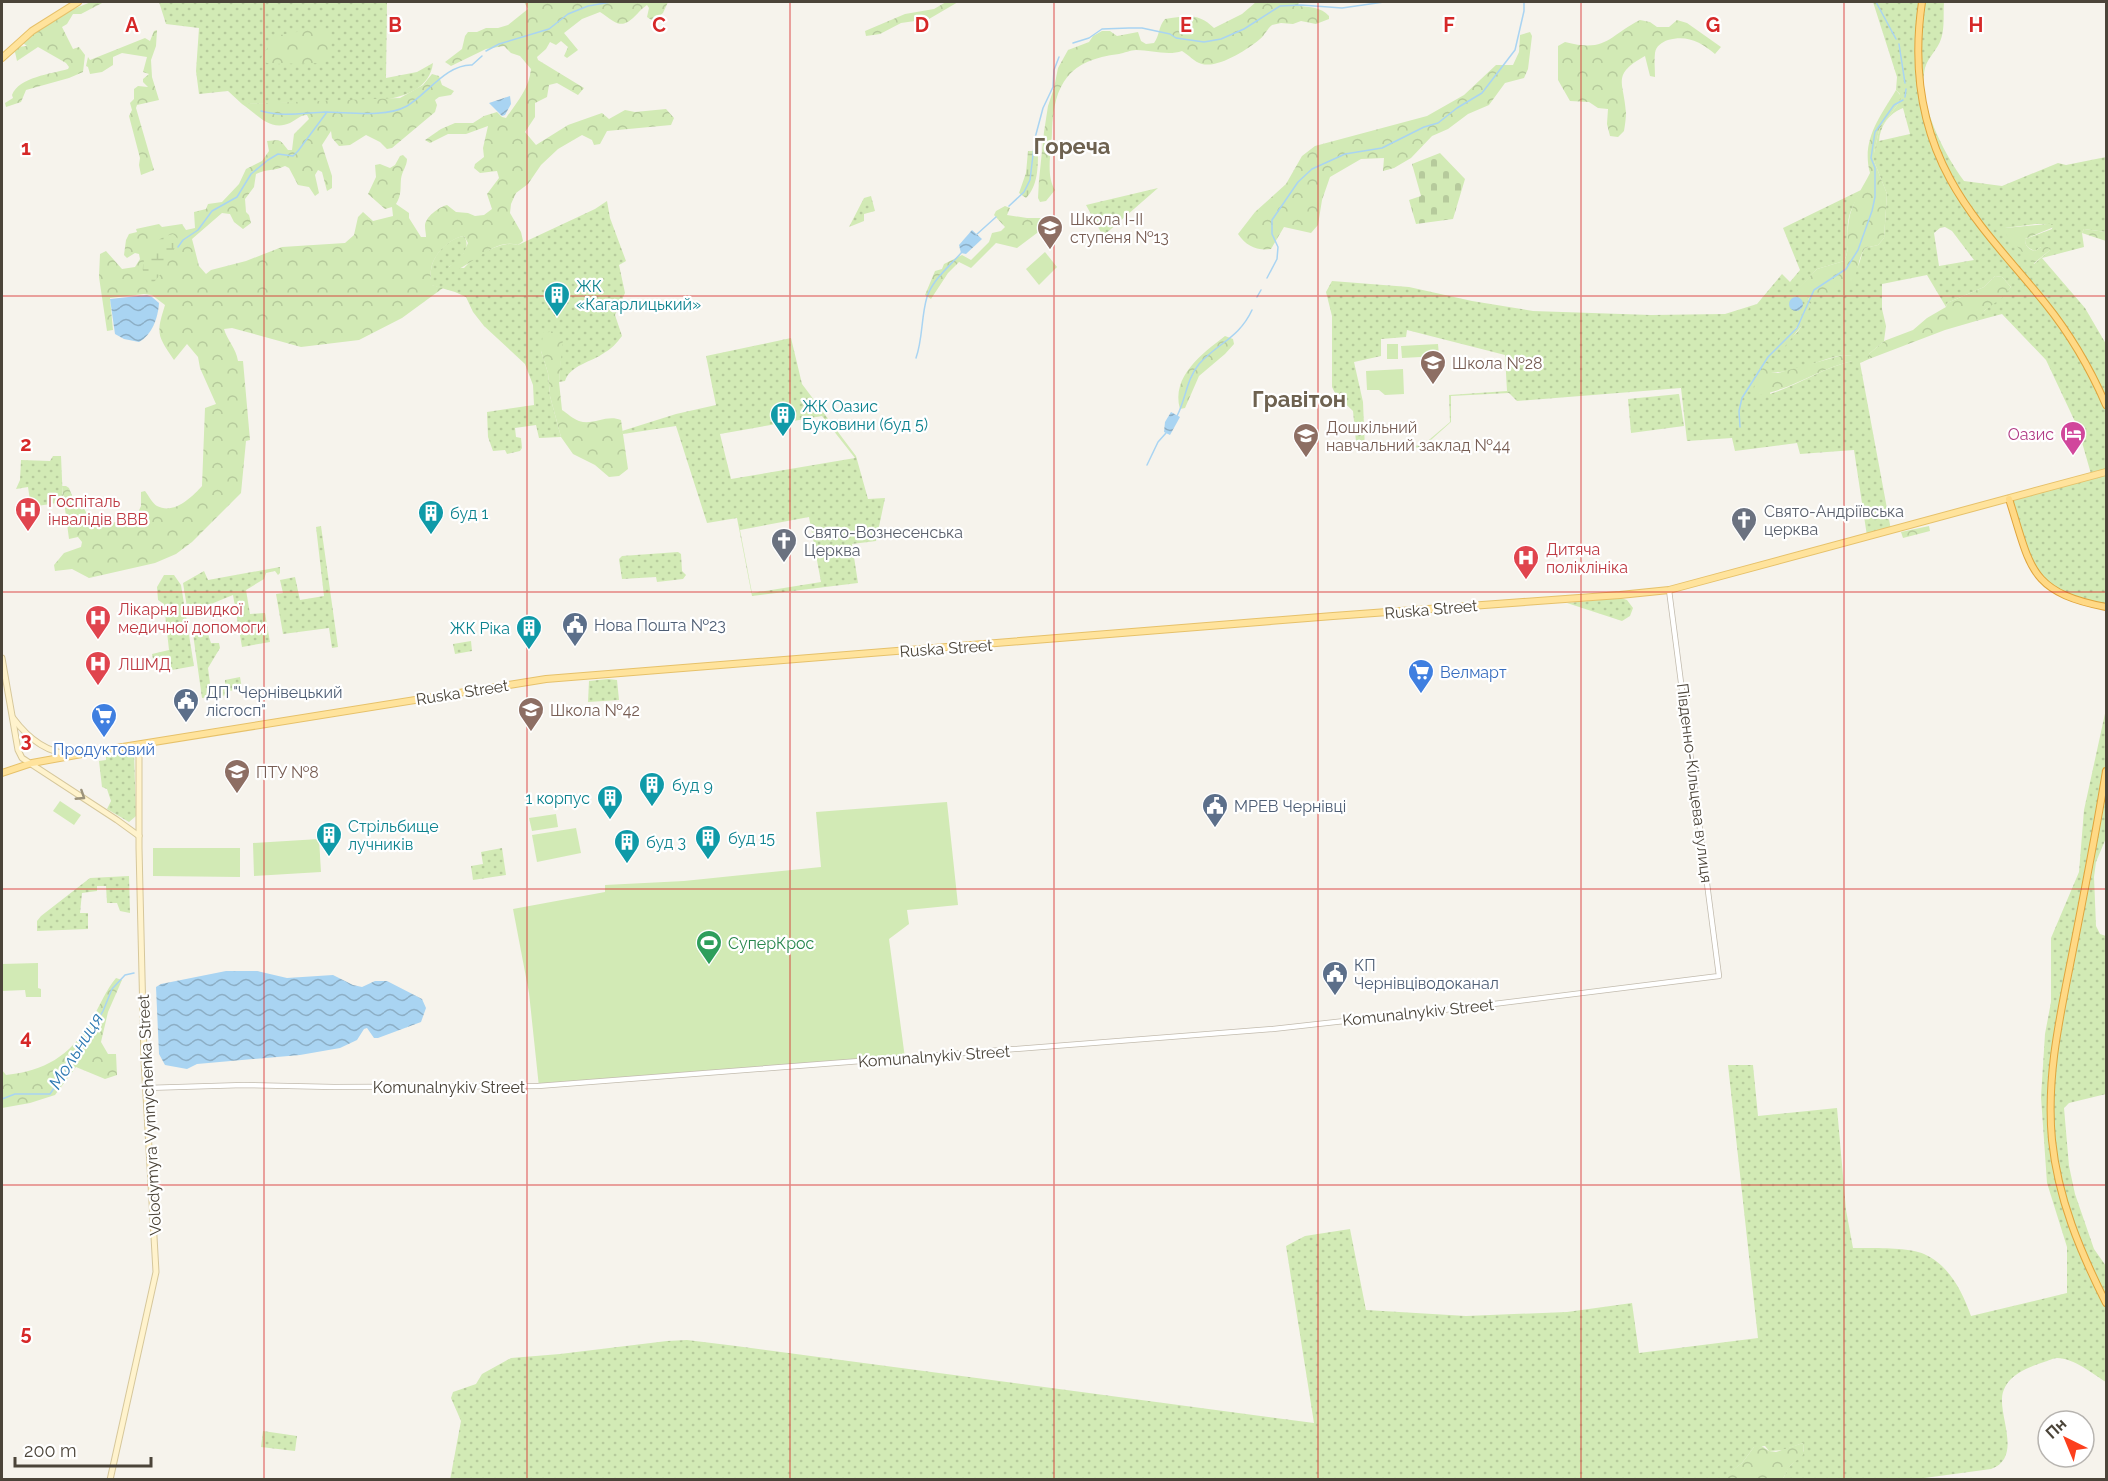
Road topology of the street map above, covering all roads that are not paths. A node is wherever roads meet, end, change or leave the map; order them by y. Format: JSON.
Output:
{"nodes":[{"id":1,"x":78,"y":2,"type":"edge"},
{"id":2,"x":1922,"y":2,"type":"edge"},
{"id":3,"x":2,"y":58,"type":"edge"},
{"id":4,"x":2106,"y":405,"type":"edge"},
{"id":5,"x":2106,"y":472,"type":"edge"},
{"id":6,"x":2009,"y":499,"type":"junction"},
{"id":7,"x":1669,"y":590,"type":"junction"},
{"id":8,"x":2106,"y":607,"type":"edge"},
{"id":9,"x":2,"y":658,"type":"edge"},
{"id":10,"x":12,"y":716,"type":"junction"},
{"id":11,"x":139,"y":746,"type":"junction"},
{"id":12,"x":80,"y":754,"type":"junction"},
{"id":13,"x":32,"y":763,"type":"junction"},
{"id":14,"x":2106,"y":771,"type":"edge"},
{"id":15,"x":2,"y":773,"type":"edge"},
{"id":16,"x":139,"y":836,"type":"junction"},
{"id":17,"x":1719,"y":976,"type":"joint"},
{"id":18,"x":146,"y":1088,"type":"junction"},
{"id":19,"x":2106,"y":1303,"type":"edge"},
{"id":20,"x":110,"y":1479,"type":"edge"}],
"edges":[{"from":1,"to":3,"type":"main road"},
{"from":2,"to":4,"type":"highway"},
{"from":5,"to":6,"type":"main road","name":"Ruska Street"},
{"from":6,"to":7,"type":"main road","name":"Ruska Street"},
{"from":6,"to":8,"type":"highway"},
{"from":7,"to":11,"type":"main road","name":"Ruska Street"},
{"from":7,"to":17,"type":"street","name":"Південно-Кільцева вулиця"},
{"from":9,"to":10,"type":"main road"},
{"from":10,"to":12,"type":"main road"},
{"from":10,"to":13,"type":"main road"},
{"from":11,"to":12,"type":"main road","name":"Ruska Street"},
{"from":11,"to":16,"type":"main road","name":"Volodymyra Vynnychenka Street"},
{"from":12,"to":13,"type":"main road","name":"Ruska Street"},
{"from":13,"to":15,"type":"main road","name":"Ruska Street"},
{"from":13,"to":16,"type":"main road","one_way":true},
{"from":14,"to":19,"type":"highway"},
{"from":16,"to":18,"type":"main road","name":"Volodymyra Vynnychenka Street"},
{"from":17,"to":18,"type":"street","name":"Komunalnykiv Street"},
{"from":18,"to":20,"type":"main road","name":"Volodymyra Vynnychenka Street"}]}
